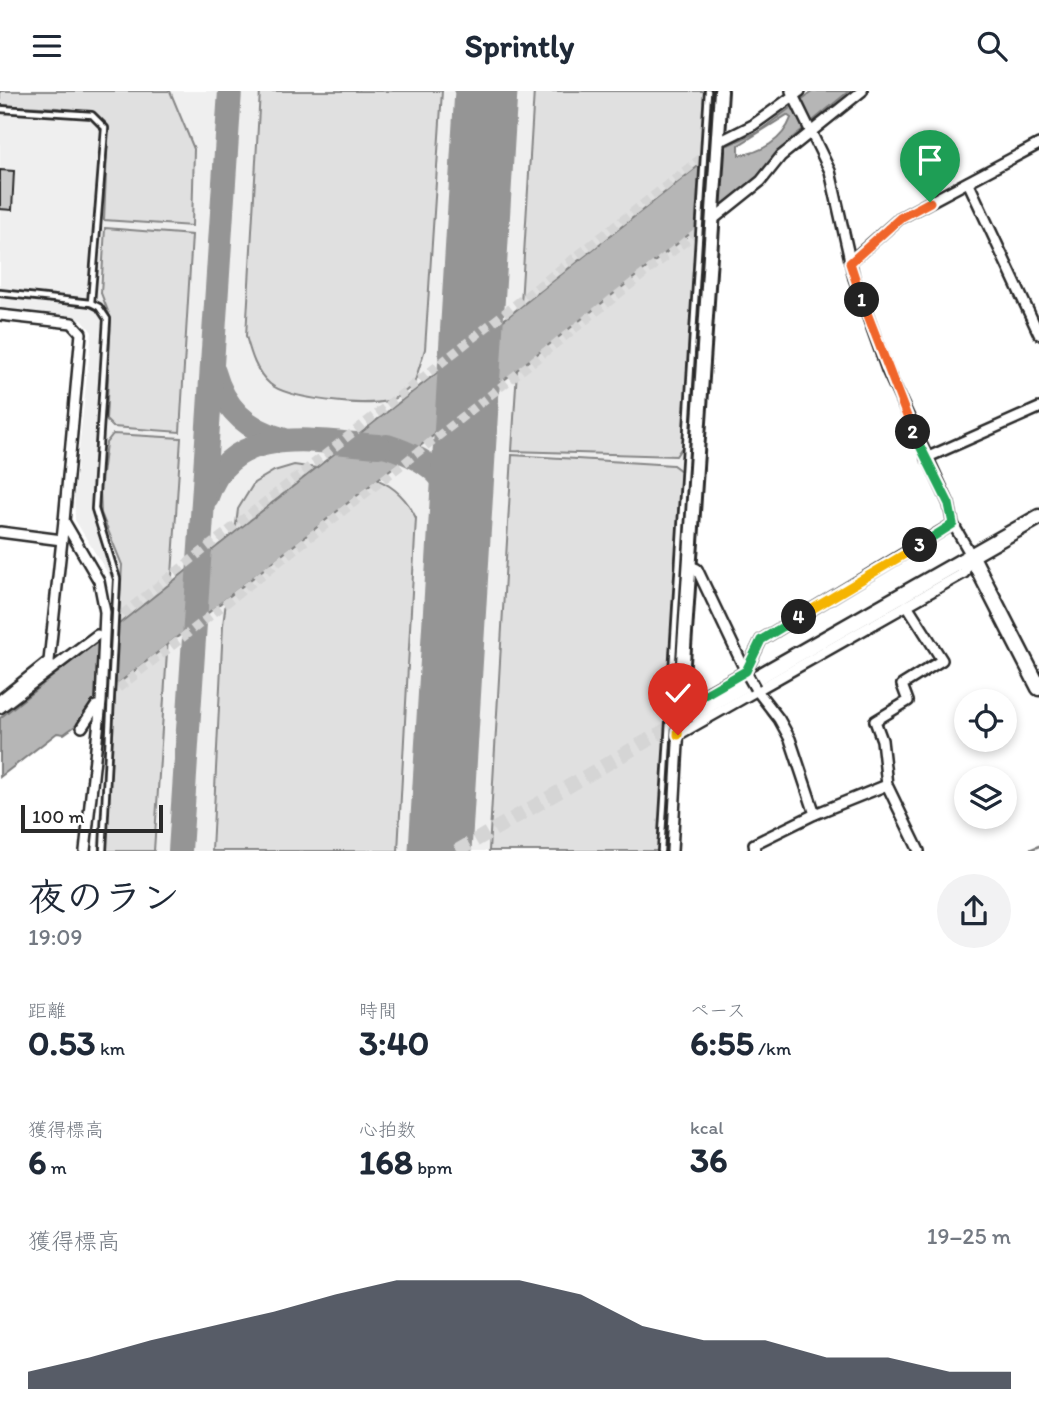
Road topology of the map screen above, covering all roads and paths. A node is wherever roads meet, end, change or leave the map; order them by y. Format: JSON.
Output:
{"nodes":[{"id":1,"x":708,"y":91,"type":"edge"},
{"id":2,"x":721,"y":91,"type":"edge"},
{"id":3,"x":862,"y":91,"type":"edge"},
{"id":4,"x":795,"y":95,"type":"edge"},
{"id":5,"x":0,"y":109,"type":"edge"},
{"id":6,"x":809,"y":130,"type":"junction"},
{"id":7,"x":725,"y":139,"type":"tunnel mouth"},
{"id":8,"x":1039,"y":144,"type":"edge"},
{"id":9,"x":968,"y":182,"type":"junction"},
{"id":10,"x":716,"y":217,"type":"tunnel mouth"},
{"id":11,"x":850,"y":263,"type":"junction"},
{"id":12,"x":0,"y":293,"type":"edge"},
{"id":13,"x":91,"y":303,"type":"junction"},
{"id":14,"x":0,"y":315,"type":"edge"},
{"id":15,"x":1039,"y":334,"type":"edge"},
{"id":16,"x":1039,"y":408,"type":"edge"},
{"id":17,"x":926,"y":458,"type":"junction"},
{"id":18,"x":1039,"y":517,"type":"edge"},
{"id":19,"x":65,"y":521,"type":"junction"},
{"id":20,"x":953,"y":524,"type":"junction"},
{"id":21,"x":0,"y":532,"type":"edge"},
{"id":22,"x":62,"y":540,"type":"junction"},
{"id":23,"x":971,"y":555,"type":"junction"},
{"id":24,"x":690,"y":566,"type":"junction"},
{"id":25,"x":907,"y":605,"type":"junction"},
{"id":26,"x":97,"y":635,"type":"tunnel mouth"},
{"id":27,"x":746,"y":673,"type":"junction"},
{"id":28,"x":1039,"y":688,"type":"edge"},
{"id":29,"x":755,"y":690,"type":"junction"},
{"id":30,"x":0,"y":700,"type":"edge"},
{"id":31,"x":96,"y":706,"type":"tunnel mouth"},
{"id":32,"x":0,"y":708,"type":"edge"},
{"id":33,"x":687,"y":711,"type":"junction"},
{"id":34,"x":82,"y":727,"type":"dead end"},
{"id":35,"x":678,"y":735,"type":"junction"},
{"id":36,"x":887,"y":785,"type":"junction"},
{"id":37,"x":815,"y":814,"type":"junction"},
{"id":38,"x":85,"y":851,"type":"edge"},
{"id":39,"x":103,"y":851,"type":"edge"},
{"id":40,"x":661,"y":851,"type":"edge"},
{"id":41,"x":672,"y":851,"type":"edge"},
{"id":42,"x":755,"y":851,"type":"edge"},
{"id":43,"x":919,"y":851,"type":"edge"}],
"edges":[{"from":1,"to":40,"type":"lane"},
{"from":2,"to":24,"type":"street"},
{"from":3,"to":6,"type":"street"},
{"from":4,"to":6,"type":"street"},
{"from":4,"to":7,"type":"street"},
{"from":5,"to":13,"type":"lane"},
{"from":6,"to":10,"type":"street"},
{"from":6,"to":11,"type":"street"},
{"from":8,"to":9,"type":"street"},
{"from":9,"to":11,"type":"street"},
{"from":9,"to":15,"type":"street"},
{"from":11,"to":17,"type":"street"},
{"from":12,"to":13,"type":"lane"},
{"from":13,"to":39,"type":"lane"},
{"from":14,"to":19,"type":"street"},
{"from":16,"to":17,"type":"street"},
{"from":17,"to":20,"type":"street"},
{"from":18,"to":23,"type":"main road"},
{"from":19,"to":22,"type":"street"},
{"from":19,"to":38,"type":"street"},
{"from":20,"to":23,"type":"street"},
{"from":20,"to":27,"type":"street"},
{"from":21,"to":22,"type":"street"},
{"from":22,"to":30,"type":"street"},
{"from":23,"to":25,"type":"street"},
{"from":23,"to":28,"type":"main road"},
{"from":23,"to":33,"type":"main road"},
{"from":24,"to":27,"type":"street"},
{"from":24,"to":33,"type":"street"},
{"from":25,"to":29,"type":"street"},
{"from":25,"to":36,"type":"street"},
{"from":26,"to":32,"type":"street"},
{"from":27,"to":29,"type":"street","bridge":true},
{"from":27,"to":33,"type":"street"},
{"from":29,"to":35,"type":"street"},
{"from":29,"to":37,"type":"street"},
{"from":31,"to":34,"type":"street"},
{"from":33,"to":35,"type":"street"},
{"from":35,"to":41,"type":"street"},
{"from":36,"to":37,"type":"street"},
{"from":36,"to":43,"type":"street"},
{"from":37,"to":42,"type":"street"}]}
